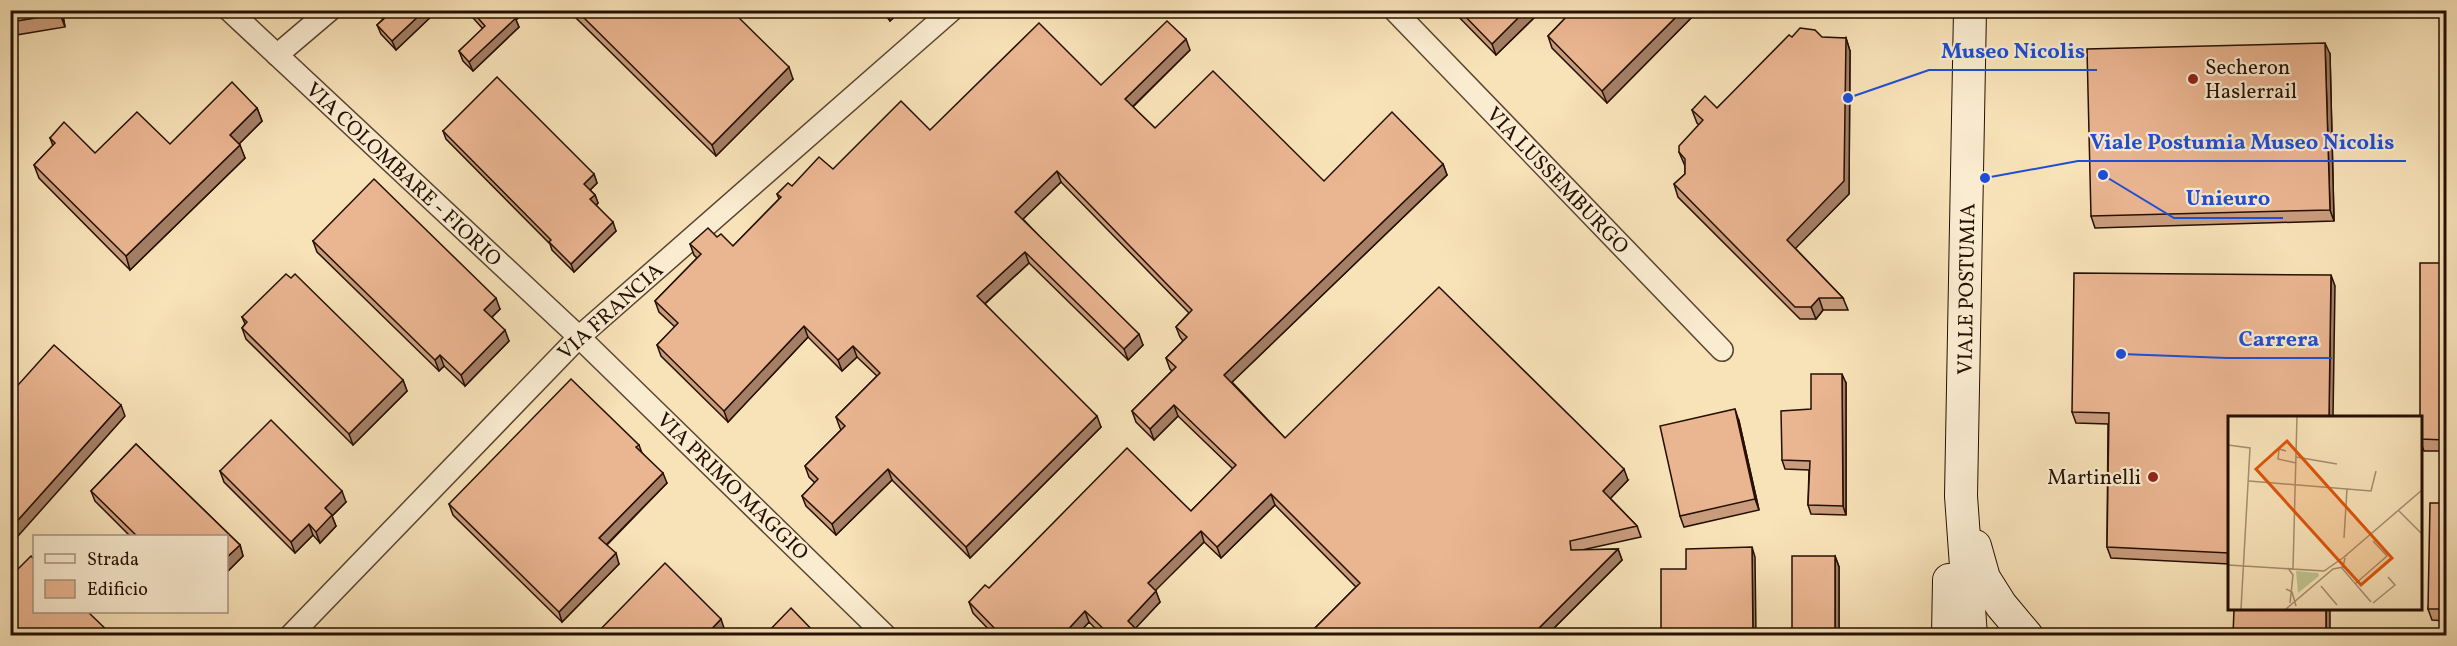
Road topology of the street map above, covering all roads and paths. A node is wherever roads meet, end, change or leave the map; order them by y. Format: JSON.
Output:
{"nodes":[{"id":1,"x":229,"y":10,"type":"edge"},
{"id":2,"x":330,"y":10,"type":"edge"},
{"id":3,"x":952,"y":10,"type":"edge"},
{"id":4,"x":1395,"y":10,"type":"edge"},
{"id":5,"x":1970,"y":10,"type":"edge"},
{"id":6,"x":277,"y":55,"type":"junction"},
{"id":7,"x":579,"y":337,"type":"junction"},
{"id":8,"x":1722,"y":350,"type":"dead end"},
{"id":9,"x":1961,"y":496,"type":"junction"},
{"id":10,"x":2026,"y":634,"type":"edge"},
{"id":11,"x":290,"y":636,"type":"edge"},
{"id":12,"x":886,"y":636,"type":"edge"},
{"id":13,"x":1948,"y":636,"type":"edge"},
{"id":14,"x":1971,"y":636,"type":"edge"},
{"id":15,"x":1986,"y":636,"type":"edge"}],
"edges":[{"from":1,"to":6,"type":"street","name":"VIA COLOMBARE - FIORIO"},
{"from":2,"to":6,"type":"street"},
{"from":3,"to":7,"type":"street","name":"VIA FRANCIA"},
{"from":4,"to":8,"type":"street","name":"VIA LUSSEMBURGO"},
{"from":5,"to":9,"type":"main road","name":"VIALE POSTUMIA"},
{"from":6,"to":7,"type":"street","name":"VIA COLOMBARE - FIORIO"},
{"from":7,"to":11,"type":"street","name":"VIA FRANCIA"},
{"from":7,"to":12,"type":"street","name":"VIA PRIMO MAGGIO"},
{"from":9,"to":10,"type":"main road","name":"VIALE POSTUMIA"},
{"from":9,"to":13,"type":"main road","name":"VIALE POSTUMIA"},
{"from":9,"to":14,"type":"main road","name":"VIALE POSTUMIA"},
{"from":10,"to":15,"type":"main road","name":"VIALE POSTUMIA"}]}
